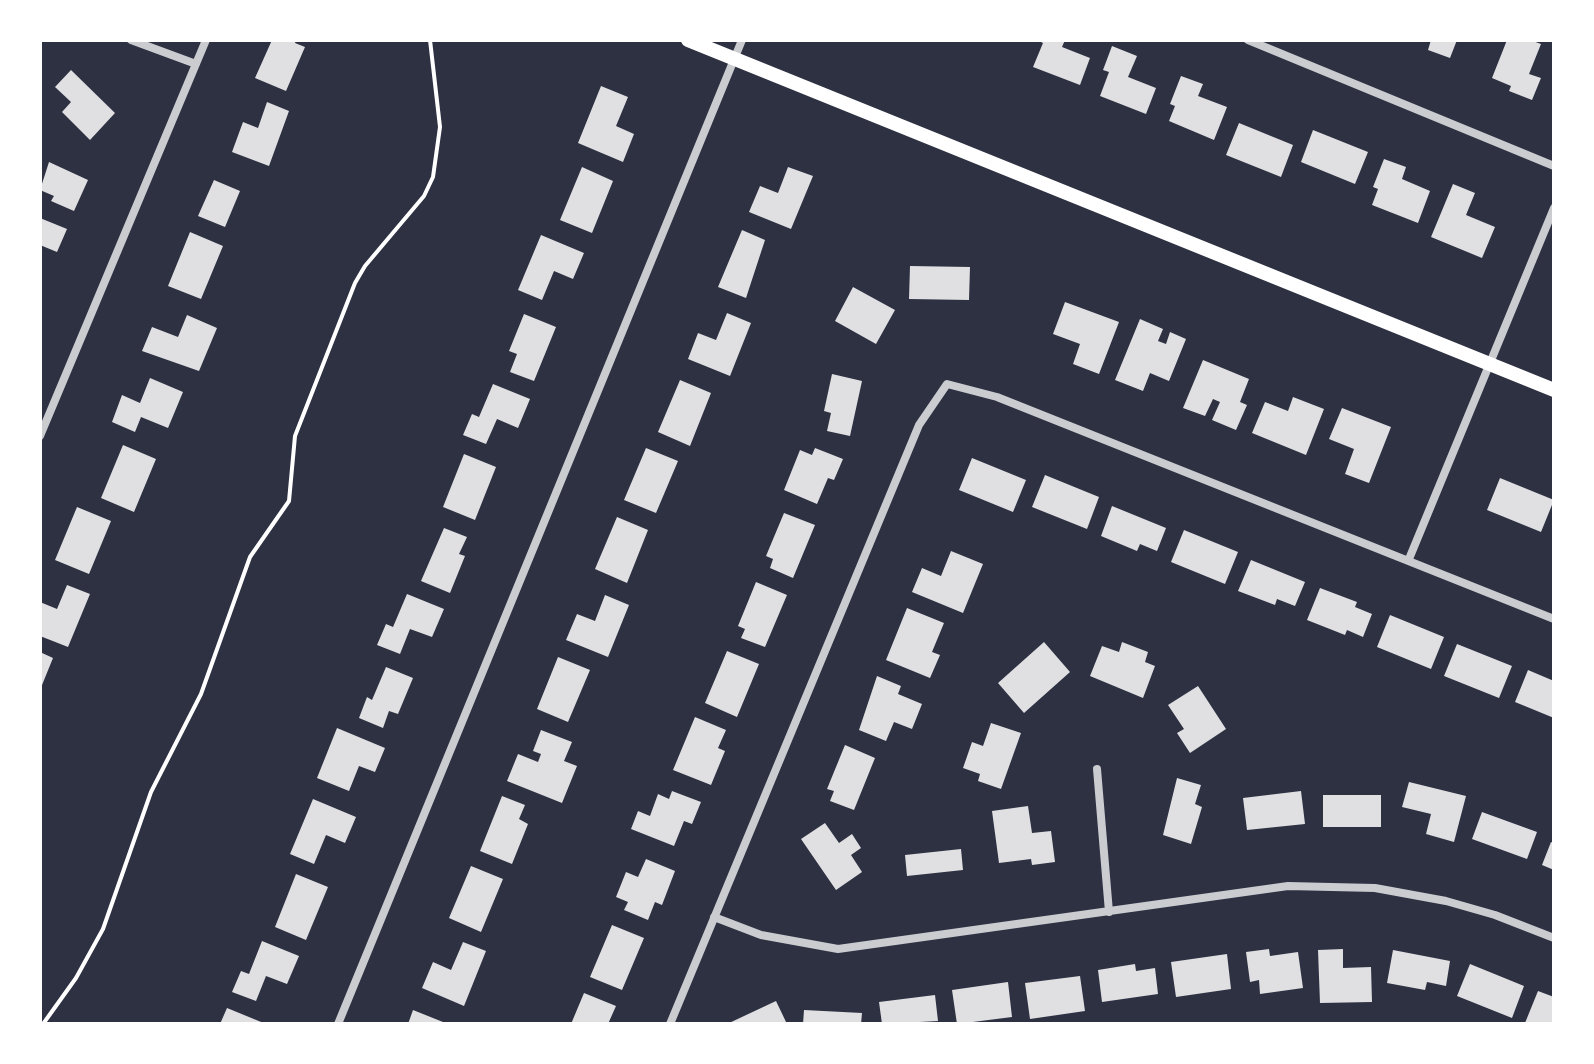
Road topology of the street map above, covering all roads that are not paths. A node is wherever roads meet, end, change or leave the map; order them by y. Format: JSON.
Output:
{"nodes":[{"id":1,"x":131,"y":40,"type":"edge"},
{"id":2,"x":206,"y":40,"type":"edge"},
{"id":3,"x":688,"y":40,"type":"edge"},
{"id":4,"x":742,"y":40,"type":"edge"},
{"id":5,"x":1248,"y":40,"type":"edge"},
{"id":6,"x":734,"y":58,"type":"junction"},
{"id":7,"x":196,"y":64,"type":"junction"},
{"id":8,"x":1554,"y":166,"type":"edge"},
{"id":9,"x":1554,"y":208,"type":"edge"},
{"id":10,"x":1489,"y":363,"type":"junction"},
{"id":11,"x":1554,"y":390,"type":"edge"},
{"id":12,"x":40,"y":436,"type":"edge"},
{"id":13,"x":1409,"y":559,"type":"junction"},
{"id":14,"x":1554,"y":619,"type":"edge"},
{"id":15,"x":1097,"y":769,"type":"dead end"},
{"id":16,"x":1109,"y":912,"type":"junction"},
{"id":17,"x":714,"y":917,"type":"junction"},
{"id":18,"x":1554,"y":938,"type":"edge"},
{"id":19,"x":338,"y":1024,"type":"edge"},
{"id":20,"x":670,"y":1024,"type":"edge"}],
"edges":[{"from":1,"to":7,"type":"street"},
{"from":2,"to":7,"type":"street"},
{"from":3,"to":6,"type":"main road"},
{"from":4,"to":6,"type":"street"},
{"from":5,"to":8,"type":"street"},
{"from":6,"to":10,"type":"main road"},
{"from":6,"to":19,"type":"street"},
{"from":7,"to":12,"type":"street"},
{"from":9,"to":10,"type":"street"},
{"from":10,"to":11,"type":"main road"},
{"from":10,"to":13,"type":"street"},
{"from":13,"to":14,"type":"street"},
{"from":13,"to":17,"type":"street"},
{"from":15,"to":16,"type":"street"},
{"from":16,"to":17,"type":"street"},
{"from":16,"to":18,"type":"street"},
{"from":17,"to":20,"type":"street"}]}
